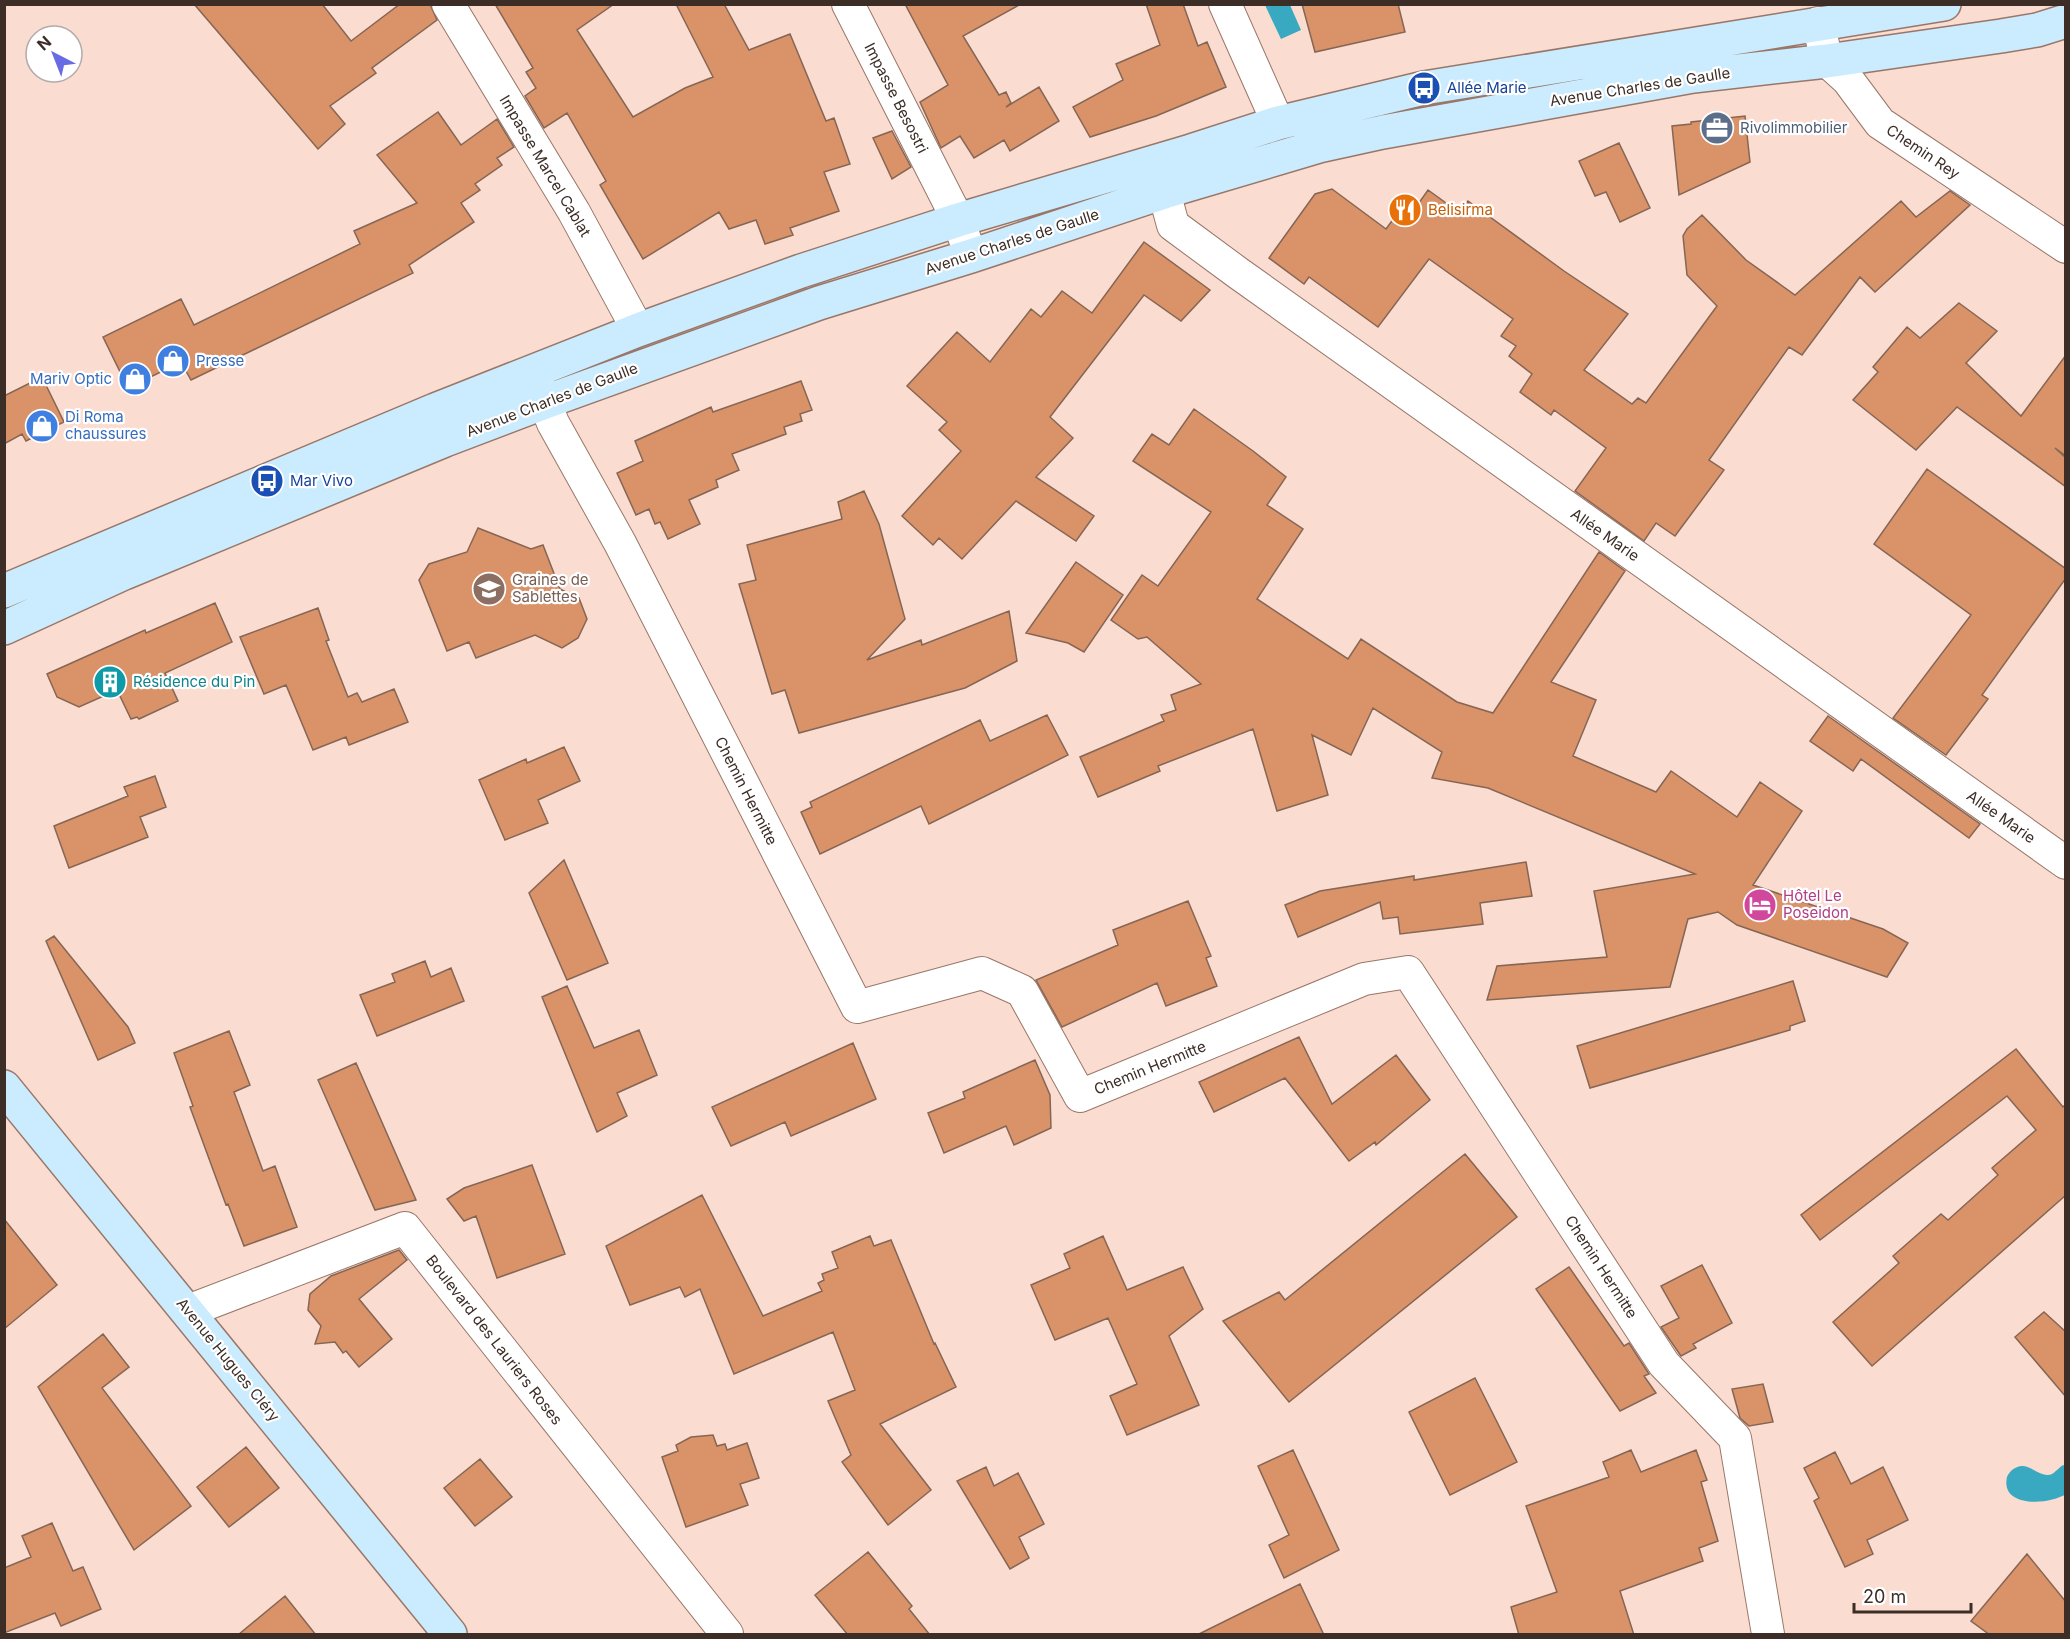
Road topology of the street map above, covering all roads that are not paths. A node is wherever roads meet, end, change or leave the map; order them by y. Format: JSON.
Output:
{"nodes":[{"id":1,"x":448,"y":4,"type":"edge"},
{"id":2,"x":848,"y":4,"type":"edge"},
{"id":3,"x":1225,"y":4,"type":"edge"},
{"id":4,"x":1944,"y":4,"type":"edge"},
{"id":5,"x":2066,"y":21,"type":"edge"},
{"id":6,"x":1818,"y":23,"type":"junction"},
{"id":7,"x":1745,"y":36,"type":"junction"},
{"id":8,"x":1827,"y":61,"type":"junction"},
{"id":9,"x":1745,"y":70,"type":"junction"},
{"id":10,"x":1278,"y":123,"type":"junction"},
{"id":11,"x":1164,"y":192,"type":"junction"},
{"id":12,"x":958,"y":220,"type":"junction"},
{"id":13,"x":2066,"y":247,"type":"edge"},
{"id":14,"x":971,"y":256,"type":"junction"},
{"id":15,"x":638,"y":330,"type":"junction"},
{"id":16,"x":532,"y":372,"type":"junction"},
{"id":17,"x":545,"y":402,"type":"junction"},
{"id":18,"x":440,"y":425,"type":"junction"},
{"id":19,"x":119,"y":559,"type":"junction"},
{"id":20,"x":4,"y":591,"type":"edge"},
{"id":21,"x":4,"y":628,"type":"edge"},
{"id":22,"x":2066,"y":863,"type":"edge"},
{"id":23,"x":4,"y":1087,"type":"edge"},
{"id":24,"x":188,"y":1311,"type":"junction"},
{"id":25,"x":718,"y":1631,"type":"edge"},
{"id":26,"x":450,"y":1635,"type":"edge"},
{"id":27,"x":1768,"y":1635,"type":"edge"}],
"edges":[{"from":1,"to":15,"type":"street","name":"Impasse Marcel Cablat"},
{"from":2,"to":12,"type":"street","name":"Impasse Besostri"},
{"from":3,"to":10,"type":"street"},
{"from":4,"to":6,"type":"main road","name":"Avenue Charles de Gaulle"},
{"from":5,"to":8,"type":"main road","name":"Avenue Charles de Gaulle"},
{"from":6,"to":7,"type":"main road","name":"Avenue Charles de Gaulle"},
{"from":6,"to":8,"type":"street"},
{"from":7,"to":9,"type":"street"},
{"from":7,"to":10,"type":"main road","name":"Avenue Charles de Gaulle"},
{"from":8,"to":9,"type":"main road","name":"Avenue Charles de Gaulle"},
{"from":8,"to":13,"type":"street","name":"Chemin Rey"},
{"from":9,"to":11,"type":"main road","name":"Avenue Charles de Gaulle"},
{"from":10,"to":12,"type":"main road","name":"Avenue Charles de Gaulle"},
{"from":11,"to":14,"type":"main road","name":"Avenue Charles de Gaulle"},
{"from":11,"to":22,"type":"street","name":"Allée Marie"},
{"from":12,"to":14,"type":"street","name":"Impasse Besostri"},
{"from":12,"to":15,"type":"main road","name":"Avenue Charles de Gaulle"},
{"from":14,"to":17,"type":"main road","name":"Avenue Charles de Gaulle"},
{"from":15,"to":16,"type":"main road","name":"Avenue Charles de Gaulle"},
{"from":16,"to":17,"type":"street","name":"Chemin Hermitte"},
{"from":16,"to":18,"type":"main road","name":"Avenue Charles de Gaulle"},
{"from":17,"to":18,"type":"main road","name":"Avenue Charles de Gaulle"},
{"from":17,"to":27,"type":"street","name":"Chemin Hermitte"},
{"from":18,"to":19,"type":"main road","name":"Avenue Charles de Gaulle"},
{"from":19,"to":20,"type":"main road","name":"Avenue Charles de Gaulle"},
{"from":19,"to":21,"type":"main road","name":"Avenue Charles de Gaulle"},
{"from":23,"to":24,"type":"main road","name":"Avenue Hugues Cléry"},
{"from":24,"to":25,"type":"street","name":"Boulevard des Lauriers Roses"},
{"from":24,"to":26,"type":"main road","name":"Avenue Hugues Cléry"}]}
